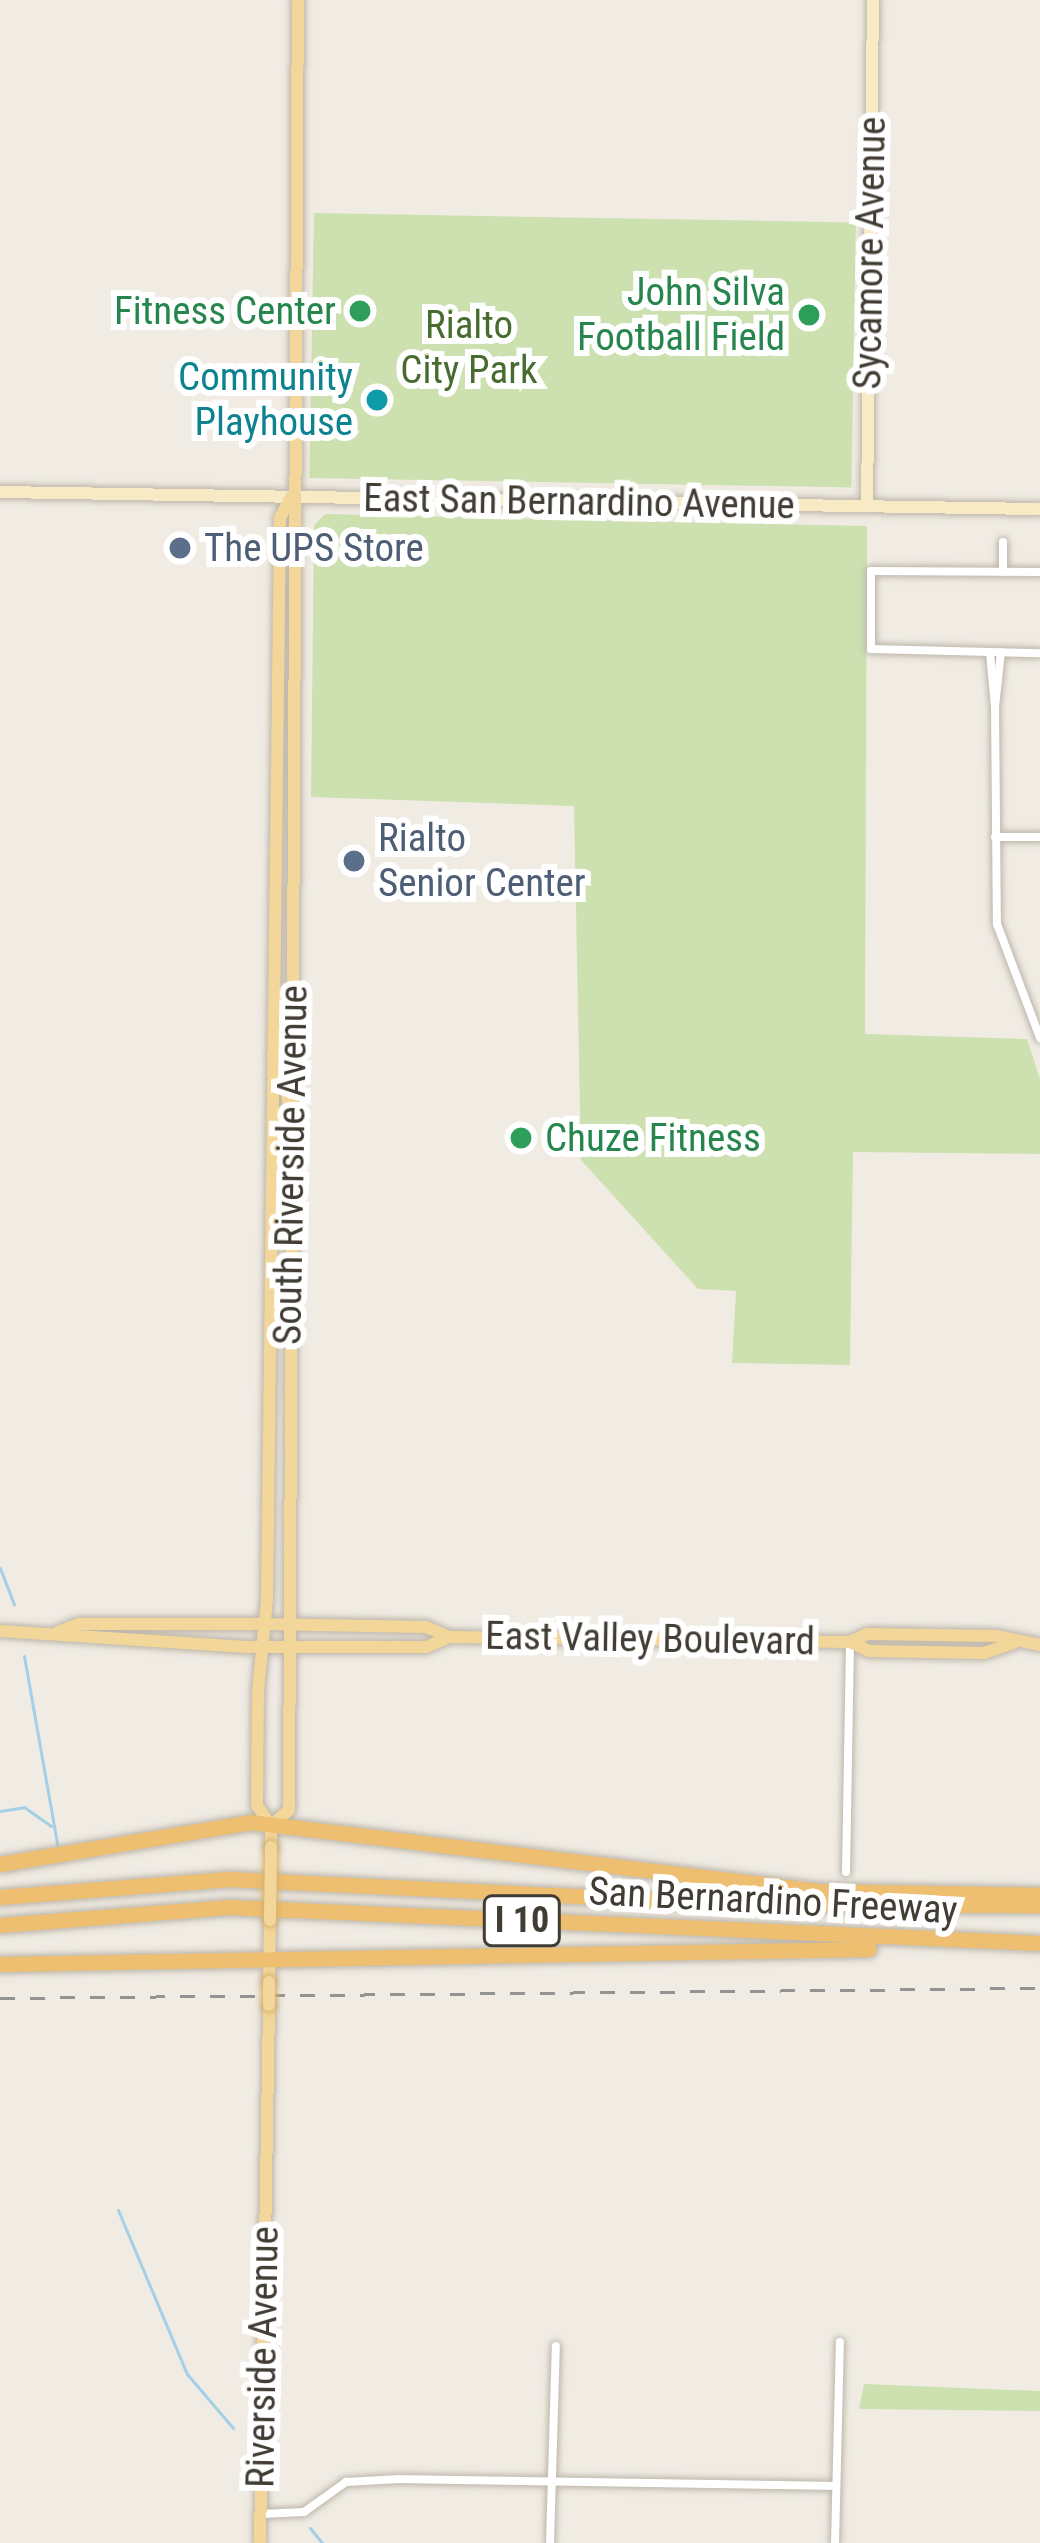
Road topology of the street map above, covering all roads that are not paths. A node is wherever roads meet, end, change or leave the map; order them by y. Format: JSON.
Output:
{"nodes":[{"id":1,"x":298,"y":0,"type":"edge"},
{"id":2,"x":873,"y":0,"type":"edge"},
{"id":3,"x":0,"y":492,"type":"edge"},
{"id":4,"x":291,"y":497,"type":"junction"},
{"id":5,"x":867,"y":506,"type":"junction"},
{"id":6,"x":1040,"y":509,"type":"edge"},
{"id":7,"x":1003,"y":542,"type":"dead end"},
{"id":8,"x":1004,"y":572,"type":"junction"},
{"id":9,"x":1040,"y":572,"type":"edge"},
{"id":10,"x":996,"y":652,"type":"junction"},
{"id":11,"x":1040,"y":652,"type":"edge"},
{"id":12,"x":995,"y":837,"type":"junction"},
{"id":13,"x":1040,"y":837,"type":"edge"},
{"id":14,"x":1040,"y":1038,"type":"edge"},
{"id":15,"x":273,"y":1055,"type":"junction"},
{"id":16,"x":292,"y":1118,"type":"junction"},
{"id":17,"x":275,"y":1624,"type":"junction"},
{"id":18,"x":0,"y":1631,"type":"edge"},
{"id":19,"x":58,"y":1632,"type":"junction"},
{"id":20,"x":450,"y":1637,"type":"junction"},
{"id":21,"x":850,"y":1642,"type":"junction"},
{"id":22,"x":1040,"y":1645,"type":"edge"},
{"id":23,"x":274,"y":1646,"type":"junction"},
{"id":24,"x":271,"y":1826,"type":"junction"},
{"id":25,"x":0,"y":1864,"type":"edge"},
{"id":26,"x":846,"y":1873,"type":"dead end"},
{"id":27,"x":1040,"y":1895,"type":"edge"},
{"id":28,"x":0,"y":1898,"type":"edge"},
{"id":29,"x":1040,"y":1904,"type":"edge"},
{"id":30,"x":0,"y":1925,"type":"edge"},
{"id":31,"x":920,"y":1943,"type":"junction"},
{"id":32,"x":1040,"y":1943,"type":"edge"},
{"id":33,"x":270,"y":1951,"type":"junction"},
{"id":34,"x":0,"y":1964,"type":"edge"},
{"id":35,"x":266,"y":2200,"type":"joint"},
{"id":36,"x":840,"y":2342,"type":"dead end"},
{"id":37,"x":556,"y":2346,"type":"dead end"},
{"id":38,"x":552,"y":2482,"type":"junction"},
{"id":39,"x":836,"y":2486,"type":"junction"},
{"id":40,"x":261,"y":2514,"type":"junction"},
{"id":41,"x":260,"y":2543,"type":"edge"},
{"id":42,"x":550,"y":2543,"type":"edge"},
{"id":43,"x":835,"y":2543,"type":"edge"}],
"edges":[{"from":1,"to":4,"type":"main road","name":"South Riverside Avenue"},
{"from":2,"to":5,"type":"main road","name":"Sycamore Avenue"},
{"from":3,"to":4,"type":"main road","name":"East San Bernardino Avenue"},
{"from":4,"to":5,"type":"main road","name":"East San Bernardino Avenue"},
{"from":4,"to":15,"type":"main road","name":"South Riverside Avenue"},
{"from":4,"to":16,"type":"main road","name":"South Riverside Avenue"},
{"from":5,"to":6,"type":"main road","name":"East San Bernardino Avenue"},
{"from":7,"to":8,"type":"street"},
{"from":8,"to":9,"type":"street"},
{"from":8,"to":10,"type":"street"},
{"from":10,"to":11,"type":"street"},
{"from":10,"to":12,"type":"street"},
{"from":12,"to":13,"type":"street"},
{"from":12,"to":14,"type":"street"},
{"from":15,"to":16,"type":"main road"},
{"from":15,"to":17,"type":"main road","name":"South Riverside Avenue"},
{"from":16,"to":17,"type":"main road","name":"South Riverside Avenue"},
{"from":17,"to":19,"type":"main road","name":"East Valley Boulevard"},
{"from":17,"to":20,"type":"main road","name":"East Valley Boulevard"},
{"from":17,"to":23,"type":"main road","name":"South Riverside Avenue"},
{"from":17,"to":23,"type":"main road","name":"South Riverside Avenue"},
{"from":18,"to":19,"type":"main road"},
{"from":19,"to":23,"type":"main road","name":"East Valley Boulevard"},
{"from":20,"to":21,"type":"main road","name":"East Valley Boulevard"},
{"from":20,"to":23,"type":"main road","name":"East Valley Boulevard"},
{"from":21,"to":22,"type":"main road","name":"East Valley Boulevard"},
{"from":21,"to":26,"type":"street"},
{"from":23,"to":24,"type":"main road","name":"South Riverside Avenue"},
{"from":23,"to":24,"type":"main road","name":"South Riverside Avenue"},
{"from":24,"to":25,"type":"highway"},
{"from":24,"to":27,"type":"highway"},
{"from":24,"to":33,"type":"main road","name":"South Riverside Avenue","bridge":true},
{"from":28,"to":29,"type":"highway","name":"San Bernardino Freeway","number":"I 10"},
{"from":30,"to":31,"type":"highway","name":"San Bernardino Freeway","number":"I 10"},
{"from":31,"to":32,"type":"highway","name":"San Bernardino Freeway","number":"I 10"},
{"from":31,"to":33,"type":"highway"},
{"from":33,"to":34,"type":"highway"},
{"from":33,"to":35,"type":"main road","name":"South Riverside Avenue","bridge":true},
{"from":35,"to":40,"type":"main road","name":"Riverside Avenue"},
{"from":36,"to":39,"type":"street"},
{"from":37,"to":38,"type":"street"},
{"from":38,"to":39,"type":"street"},
{"from":38,"to":40,"type":"street"},
{"from":38,"to":42,"type":"street"},
{"from":39,"to":43,"type":"street"},
{"from":40,"to":41,"type":"main road"}]}
